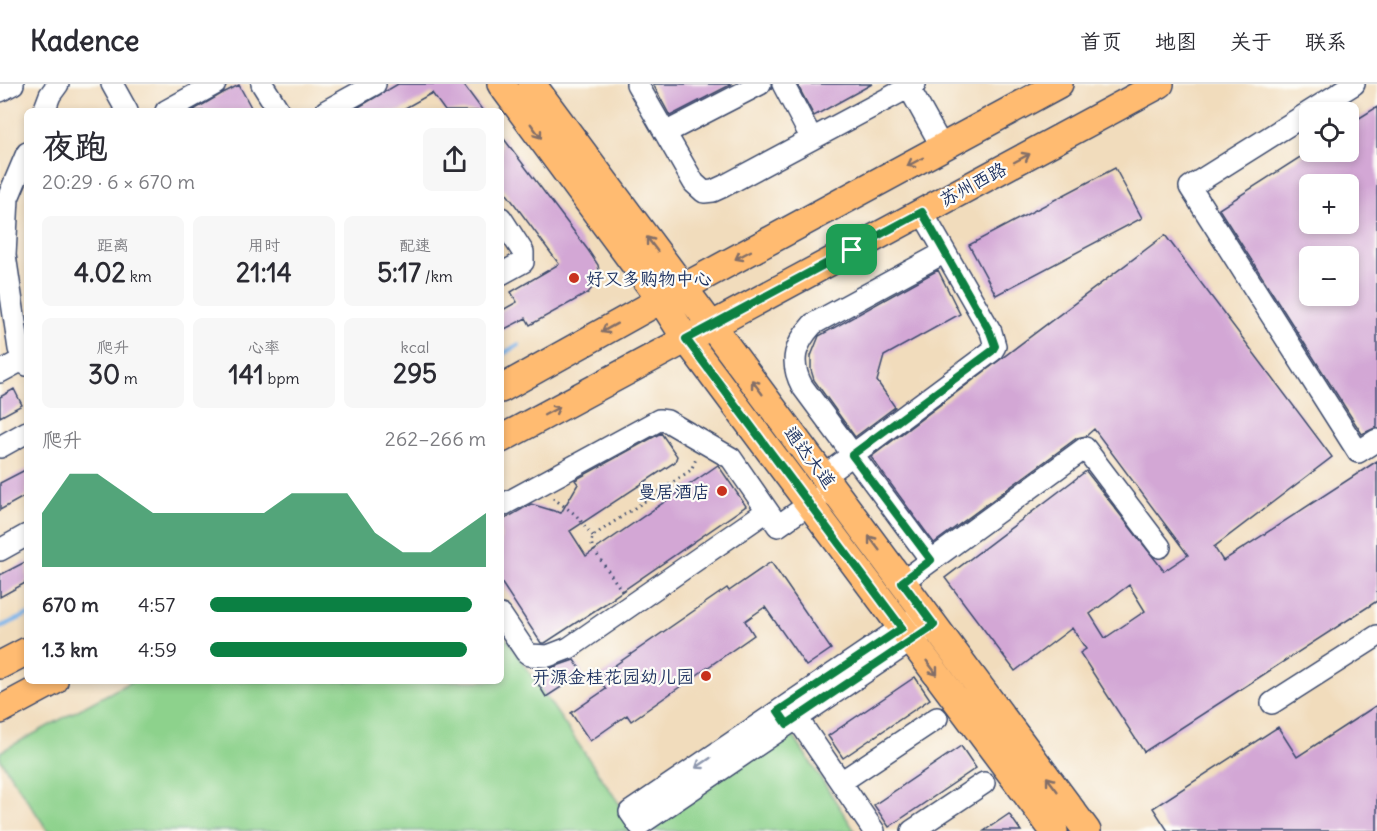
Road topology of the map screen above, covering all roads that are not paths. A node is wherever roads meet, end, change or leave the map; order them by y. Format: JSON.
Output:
{"nodes":[{"id":1,"x":13,"y":84,"type":"edge"},
{"id":2,"x":58,"y":84,"type":"edge"},
{"id":3,"x":112,"y":84,"type":"edge"},
{"id":4,"x":215,"y":84,"type":"edge"},
{"id":5,"x":262,"y":84,"type":"edge"},
{"id":6,"x":375,"y":84,"type":"edge"},
{"id":7,"x":501,"y":84,"type":"edge"},
{"id":8,"x":532,"y":84,"type":"edge"},
{"id":9,"x":637,"y":84,"type":"edge"},
{"id":10,"x":760,"y":84,"type":"edge"},
{"id":11,"x":783,"y":84,"type":"edge"},
{"id":12,"x":1059,"y":84,"type":"edge"},
{"id":13,"x":1160,"y":84,"type":"edge"},
{"id":14,"x":1354,"y":84,"type":"edge"},
{"id":15,"x":911,"y":85,"type":"edge"},
{"id":16,"x":0,"y":91,"type":"edge"},
{"id":17,"x":45,"y":108,"type":"edge"},
{"id":18,"x":125,"y":108,"type":"edge"},
{"id":19,"x":171,"y":108,"type":"edge"},
{"id":20,"x":277,"y":108,"type":"edge"},
{"id":21,"x":331,"y":108,"type":"edge"},
{"id":22,"x":665,"y":133,"type":"junction"},
{"id":23,"x":812,"y":139,"type":"junction"},
{"id":24,"x":942,"y":147,"type":"junction"},
{"id":25,"x":24,"y":158,"type":"edge"},
{"id":26,"x":7,"y":187,"type":"edge"},
{"id":27,"x":922,"y":212,"type":"junction"},
{"id":28,"x":504,"y":223,"type":"edge"},
{"id":29,"x":945,"y":252,"type":"junction"},
{"id":30,"x":504,"y":272,"type":"edge"},
{"id":31,"x":4,"y":283,"type":"edge"},
{"id":32,"x":684,"y":287,"type":"junction"},
{"id":33,"x":661,"y":300,"type":"junction"},
{"id":34,"x":712,"y":325,"type":"junction"},
{"id":35,"x":686,"y":339,"type":"junction"},
{"id":36,"x":24,"y":358,"type":"edge"},
{"id":37,"x":24,"y":363,"type":"edge"},
{"id":38,"x":0,"y":372,"type":"edge"},
{"id":39,"x":504,"y":387,"type":"edge"},
{"id":40,"x":24,"y":434,"type":"edge"},
{"id":41,"x":504,"y":437,"type":"edge"},
{"id":42,"x":1377,"y":440,"type":"edge"},
{"id":43,"x":0,"y":447,"type":"edge"},
{"id":44,"x":852,"y":455,"type":"junction"},
{"id":45,"x":828,"y":482,"type":"junction"},
{"id":46,"x":504,"y":504,"type":"edge"},
{"id":47,"x":809,"y":504,"type":"junction"},
{"id":48,"x":767,"y":511,"type":"junction"},
{"id":49,"x":24,"y":537,"type":"edge"},
{"id":50,"x":1160,"y":547,"type":"dead end"},
{"id":51,"x":0,"y":550,"type":"edge"},
{"id":52,"x":931,"y":560,"type":"junction"},
{"id":53,"x":902,"y":582,"type":"junction"},
{"id":54,"x":930,"y":618,"type":"junction"},
{"id":55,"x":504,"y":619,"type":"edge"},
{"id":56,"x":906,"y":634,"type":"junction"},
{"id":57,"x":1377,"y":636,"type":"edge"},
{"id":58,"x":24,"y":653,"type":"edge"},
{"id":59,"x":0,"y":665,"type":"edge"},
{"id":60,"x":48,"y":684,"type":"edge"},
{"id":61,"x":1272,"y":703,"type":"dead end"},
{"id":62,"x":0,"y":710,"type":"edge"},
{"id":63,"x":787,"y":718,"type":"junction"},
{"id":64,"x":937,"y":718,"type":"dead end"},
{"id":65,"x":741,"y":746,"type":"junction"},
{"id":66,"x":841,"y":782,"type":"junction"},
{"id":67,"x":984,"y":783,"type":"dead end"},
{"id":68,"x":874,"y":831,"type":"edge"},
{"id":69,"x":912,"y":831,"type":"edge"},
{"id":70,"x":1054,"y":831,"type":"edge"},
{"id":71,"x":1087,"y":831,"type":"edge"}],
"edges":[{"from":1,"to":16,"type":"street"},
{"from":2,"to":17,"type":"street"},
{"from":3,"to":18,"type":"street"},
{"from":4,"to":19,"type":"street"},
{"from":5,"to":20,"type":"street"},
{"from":6,"to":21,"type":"street"},
{"from":7,"to":33,"type":"main road","name":"通达大道","one_way":true},
{"from":32,"to":8,"type":"main road","name":"通达大道","one_way":true},
{"from":9,"to":22,"type":"street"},
{"from":10,"to":22,"type":"street"},
{"from":11,"to":23,"type":"street"},
{"from":12,"to":24,"type":"main road"},
{"from":27,"to":13,"type":"main road","name":"苏州西路","one_way":true},
{"from":14,"to":42,"type":"street"},
{"from":15,"to":23,"type":"street"},
{"from":15,"to":24,"type":"street"},
{"from":22,"to":23,"type":"street"},
{"from":24,"to":32,"type":"main road","one_way":true},
{"from":25,"to":26,"type":"street"},
{"from":26,"to":31,"type":"street"},
{"from":27,"to":29,"type":"street"},
{"from":27,"to":34,"type":"main road","name":"苏州西路"},
{"from":28,"to":30,"type":"street"},
{"from":29,"to":44,"type":"street"},
{"from":29,"to":44,"type":"street"},
{"from":31,"to":36,"type":"street"},
{"from":32,"to":33,"type":"main road"},
{"from":32,"to":34,"type":"main road","name":"通达大道"},
{"from":33,"to":35,"type":"main road","name":"通达大道"},
{"from":33,"to":39,"type":"main road","one_way":true},
{"from":34,"to":35,"type":"main road","name":"苏州西路"},
{"from":45,"to":34,"type":"main road","name":"通达大道","one_way":true},
{"from":41,"to":35,"type":"main road","name":"苏州西路","one_way":true},
{"from":35,"to":47,"type":"main road","name":"通达大道"},
{"from":37,"to":38,"type":"street"},
{"from":40,"to":43,"type":"street"},
{"from":44,"to":45,"type":"street"},
{"from":44,"to":52,"type":"street"},
{"from":45,"to":47,"type":"street"},
{"from":53,"to":45,"type":"main road","name":"通达大道","one_way":true},
{"from":46,"to":48,"type":"street"},
{"from":47,"to":48,"type":"street"},
{"from":47,"to":56,"type":"main road","name":"通达大道"},
{"from":48,"to":55,"type":"street"},
{"from":49,"to":51,"type":"street"},
{"from":50,"to":52,"type":"street"},
{"from":52,"to":53,"type":"street"},
{"from":53,"to":54,"type":"main road","name":"通达大道"},
{"from":54,"to":56,"type":"street"},
{"from":71,"to":54,"type":"main road","name":"通达大道","one_way":true},
{"from":56,"to":63,"type":"street"},
{"from":56,"to":70,"type":"main road","name":"通达大道","one_way":true},
{"from":57,"to":61,"type":"street"},
{"from":58,"to":59,"type":"main road"},
{"from":60,"to":62,"type":"main road"},
{"from":63,"to":65,"type":"street"},
{"from":63,"to":66,"type":"street"},
{"from":64,"to":66,"type":"street"},
{"from":65,"to":65,"type":"street","one_way":true},
{"from":66,"to":68,"type":"street"},
{"from":67,"to":69,"type":"street"}]}
